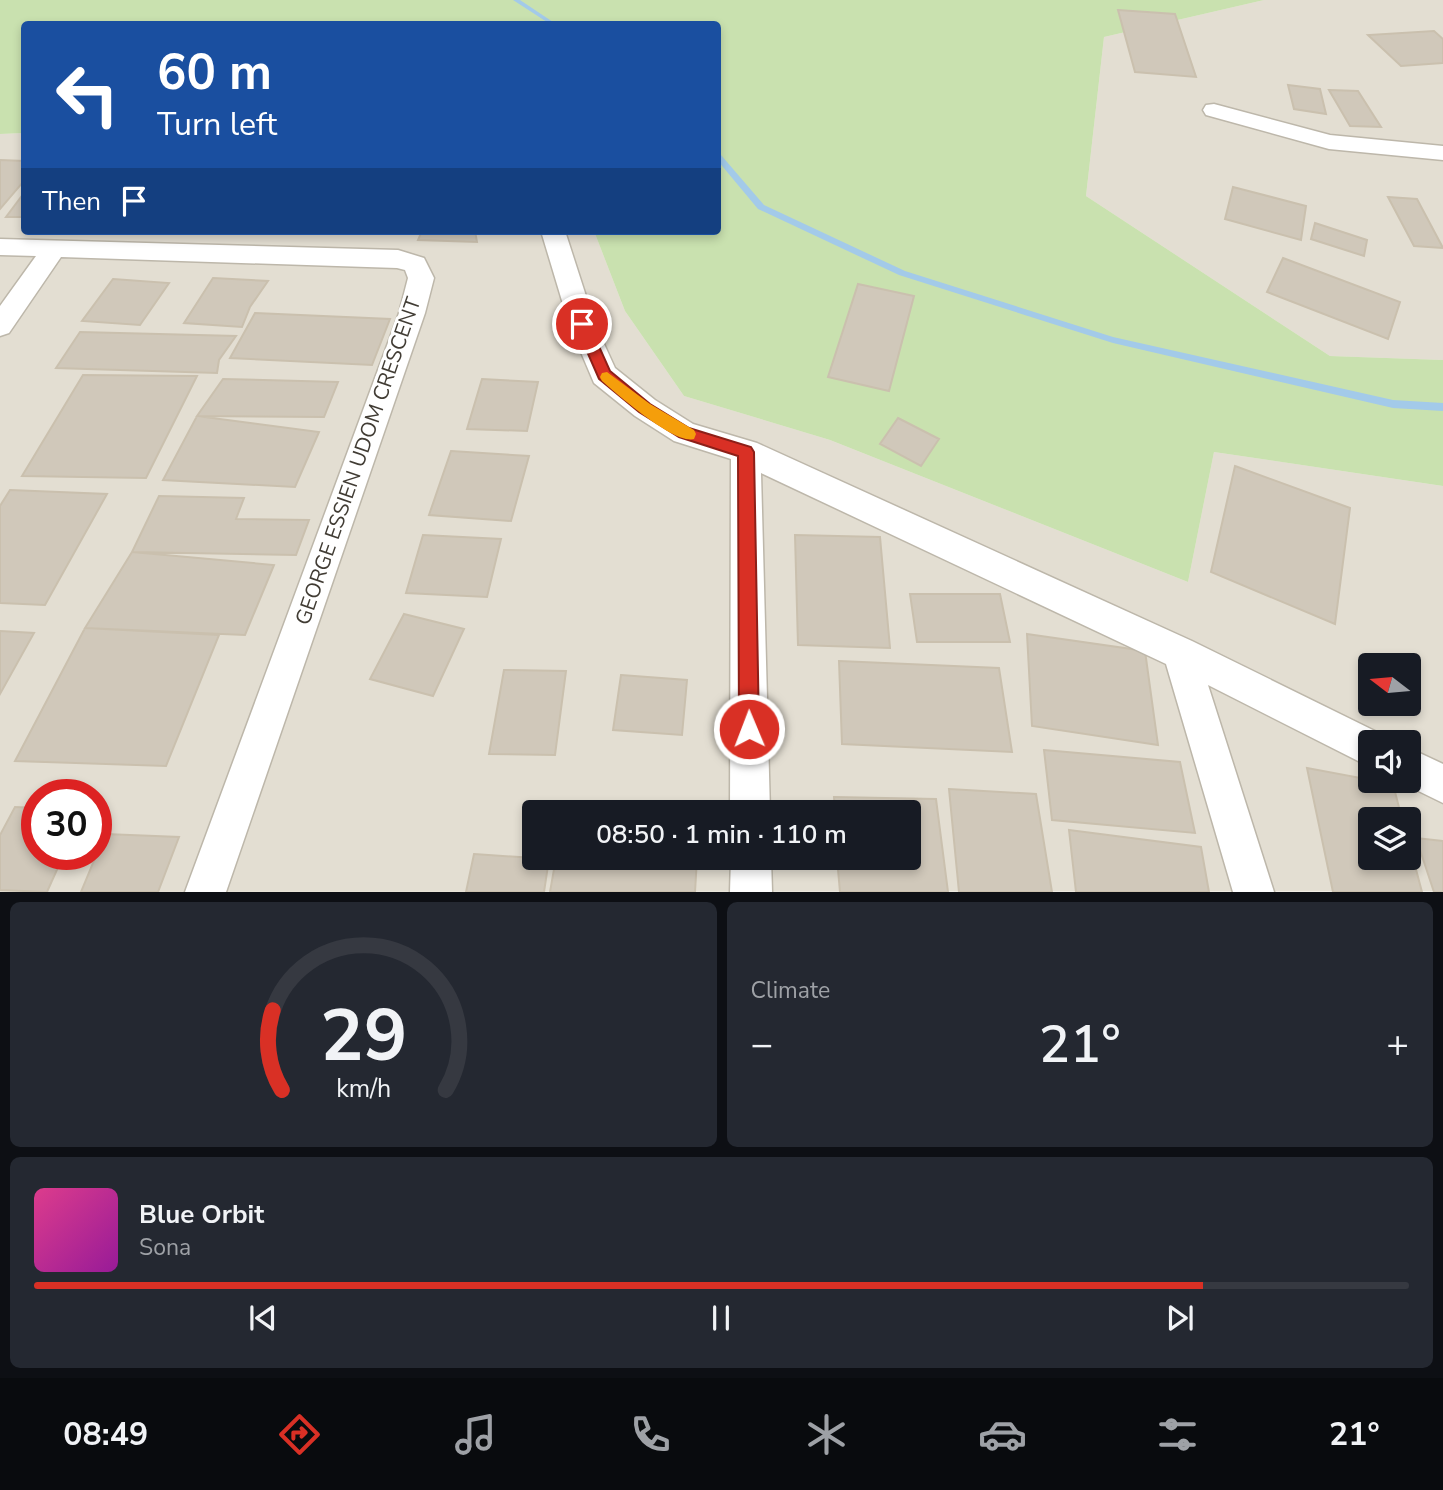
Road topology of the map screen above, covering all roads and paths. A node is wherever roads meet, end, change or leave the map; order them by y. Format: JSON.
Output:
{"nodes":[{"id":1,"x":1214,"y":110,"type":"dead end"},
{"id":2,"x":1443,"y":153,"type":"edge"},
{"id":3,"x":554,"y":235,"type":"edge"},
{"id":4,"x":0,"y":247,"type":"edge"},
{"id":5,"x":54,"y":249,"type":"junction"},
{"id":6,"x":0,"y":326,"type":"edge"},
{"id":7,"x":746,"y":452,"type":"junction"},
{"id":8,"x":1180,"y":653,"type":"junction"},
{"id":9,"x":1358,"y":742,"type":"edge"},
{"id":10,"x":1421,"y":773,"type":"edge"},
{"id":11,"x":1443,"y":784,"type":"edge"},
{"id":12,"x":750,"y":800,"type":"edge"},
{"id":13,"x":751,"y":870,"type":"edge"},
{"id":14,"x":205,"y":891,"type":"edge"},
{"id":15,"x":751,"y":891,"type":"edge"},
{"id":16,"x":1254,"y":891,"type":"edge"}],
"edges":[{"from":1,"to":2,"type":"street"},
{"from":3,"to":7,"type":"street"},
{"from":4,"to":5,"type":"street","name":"GEORGE ESSIEN UDOM CRESCENT"},
{"from":5,"to":6,"type":"street"},
{"from":5,"to":14,"type":"street","name":"GEORGE ESSIEN UDOM CRESCENT"},
{"from":7,"to":8,"type":"street"},
{"from":7,"to":12,"type":"street"},
{"from":8,"to":9,"type":"street"},
{"from":8,"to":16,"type":"street"},
{"from":10,"to":11,"type":"street"},
{"from":13,"to":15,"type":"street"}]}
